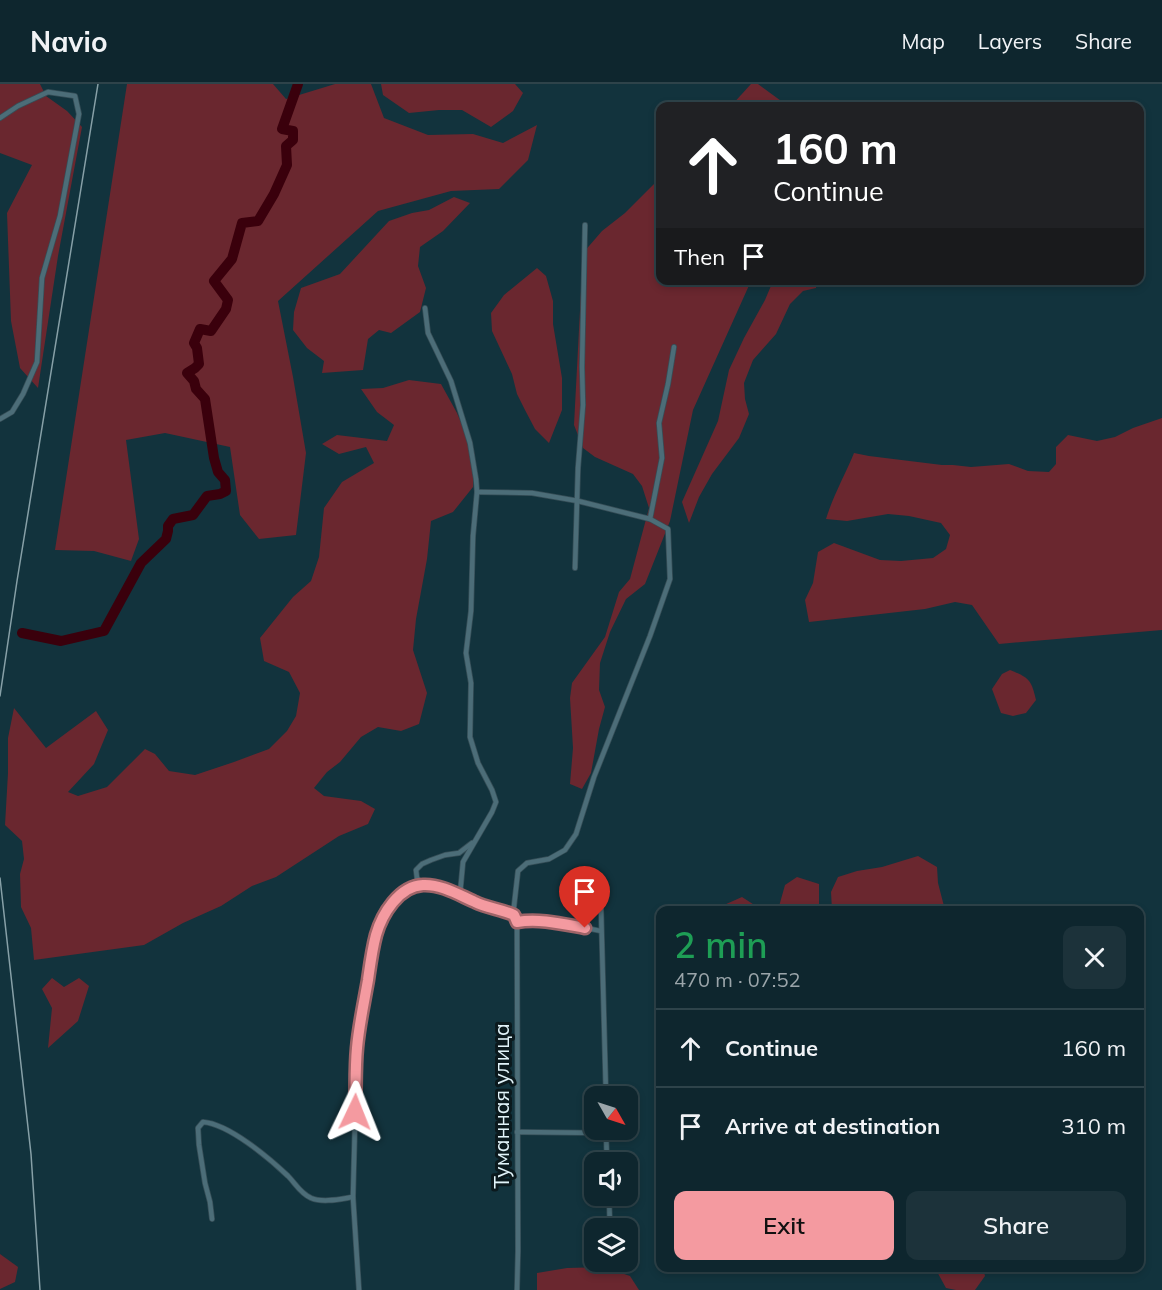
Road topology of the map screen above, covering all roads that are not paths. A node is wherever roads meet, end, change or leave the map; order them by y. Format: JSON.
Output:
{"nodes":[{"id":1,"x":0,"y":118,"type":"edge"},
{"id":2,"x":585,"y":225,"type":"dead end"},
{"id":3,"x":425,"y":308,"type":"dead end"},
{"id":4,"x":674,"y":347,"type":"dead end"},
{"id":5,"x":0,"y":419,"type":"edge"},
{"id":6,"x":477,"y":492,"type":"junction"},
{"id":7,"x":578,"y":501,"type":"junction"},
{"id":8,"x":650,"y":519,"type":"junction"},
{"id":9,"x":575,"y":568,"type":"dead end"},
{"id":10,"x":475,"y":842,"type":"junction"},
{"id":11,"x":423,"y":885,"type":"junction"},
{"id":12,"x":460,"y":894,"type":"junction"},
{"id":13,"x":601,"y":907,"type":"dead end"},
{"id":14,"x":513,"y":915,"type":"junction"},
{"id":15,"x":517,"y":922,"type":"junction"},
{"id":16,"x":601,"y":931,"type":"junction"},
{"id":17,"x":606,"y":1086,"type":"edge"},
{"id":18,"x":584,"y":1131,"type":"edge"},
{"id":19,"x":517,"y":1132,"type":"junction"},
{"id":20,"x":353,"y":1197,"type":"junction"},
{"id":21,"x":212,"y":1219,"type":"dead end"},
{"id":22,"x":359,"y":1290,"type":"edge"},
{"id":23,"x":517,"y":1290,"type":"edge"}],
"edges":[{"from":1,"to":5,"type":"street"},
{"from":2,"to":7,"type":"street"},
{"from":3,"to":6,"type":"street"},
{"from":4,"to":8,"type":"street"},
{"from":6,"to":7,"type":"street"},
{"from":6,"to":10,"type":"street"},
{"from":7,"to":8,"type":"street"},
{"from":7,"to":9,"type":"street"},
{"from":8,"to":14,"type":"street"},
{"from":10,"to":11,"type":"street"},
{"from":10,"to":12,"type":"street"},
{"from":11,"to":12,"type":"street"},
{"from":11,"to":20,"type":"street"},
{"from":12,"to":14,"type":"street"},
{"from":13,"to":16,"type":"street"},
{"from":14,"to":15,"type":"street"},
{"from":15,"to":16,"type":"street"},
{"from":15,"to":19,"type":"street","name":"Туманная улица"},
{"from":16,"to":17,"type":"street"},
{"from":18,"to":19,"type":"street"},
{"from":19,"to":23,"type":"street","name":"Туманная улица"},
{"from":20,"to":21,"type":"street"},
{"from":20,"to":22,"type":"street"}]}
